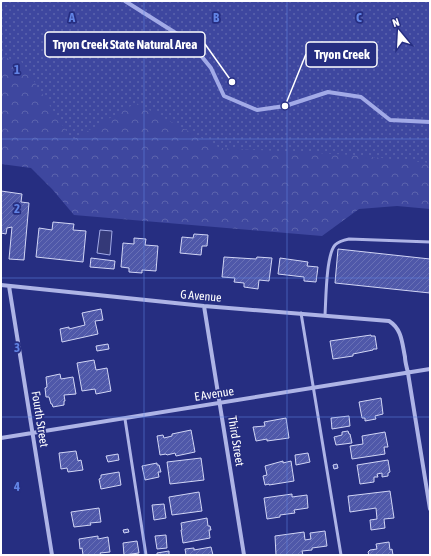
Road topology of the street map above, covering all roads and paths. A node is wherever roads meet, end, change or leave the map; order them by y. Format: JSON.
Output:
{"nodes":[{"id":1,"x":430,"y":242,"type":"edge"},
{"id":2,"x":1,"y":285,"type":"edge"},
{"id":3,"x":9,"y":286,"type":"junction"},
{"id":4,"x":204,"y":306,"type":"junction"},
{"id":5,"x":301,"y":314,"type":"junction"},
{"id":6,"x":325,"y":315,"type":"junction"},
{"id":7,"x":430,"y":369,"type":"edge"},
{"id":8,"x":408,"y":373,"type":"junction"},
{"id":9,"x":314,"y":388,"type":"junction"},
{"id":10,"x":220,"y":403,"type":"junction"},
{"id":11,"x":125,"y":418,"type":"junction"},
{"id":12,"x":32,"y":433,"type":"junction"},
{"id":13,"x":1,"y":438,"type":"edge"},
{"id":14,"x":430,"y":509,"type":"edge"},
{"id":15,"x":52,"y":555,"type":"edge"},
{"id":16,"x":146,"y":555,"type":"edge"},
{"id":17,"x":244,"y":555,"type":"edge"},
{"id":18,"x":340,"y":555,"type":"edge"}],
"edges":[{"from":1,"to":6,"type":"lane"},
{"from":2,"to":3,"type":"street","name":"G Avenue"},
{"from":3,"to":4,"type":"street","name":"G Avenue"},
{"from":3,"to":12,"type":"street","name":"Fourth Street"},
{"from":4,"to":5,"type":"street","name":"G Avenue"},
{"from":4,"to":10,"type":"street","name":"Third Street"},
{"from":5,"to":6,"type":"street","name":"G Avenue"},
{"from":5,"to":9,"type":"lane"},
{"from":6,"to":8,"type":"street","name":"G Avenue"},
{"from":7,"to":8,"type":"street","name":"E Avenue"},
{"from":8,"to":9,"type":"street","name":"E Avenue"},
{"from":8,"to":14,"type":"street"},
{"from":9,"to":10,"type":"street","name":"E Avenue"},
{"from":9,"to":18,"type":"lane"},
{"from":10,"to":11,"type":"street","name":"E Avenue"},
{"from":10,"to":17,"type":"street","name":"Third Street"},
{"from":11,"to":12,"type":"street","name":"E Avenue"},
{"from":11,"to":16,"type":"lane"},
{"from":12,"to":13,"type":"street","name":"E Avenue"},
{"from":12,"to":15,"type":"street","name":"Fourth Street"}]}
